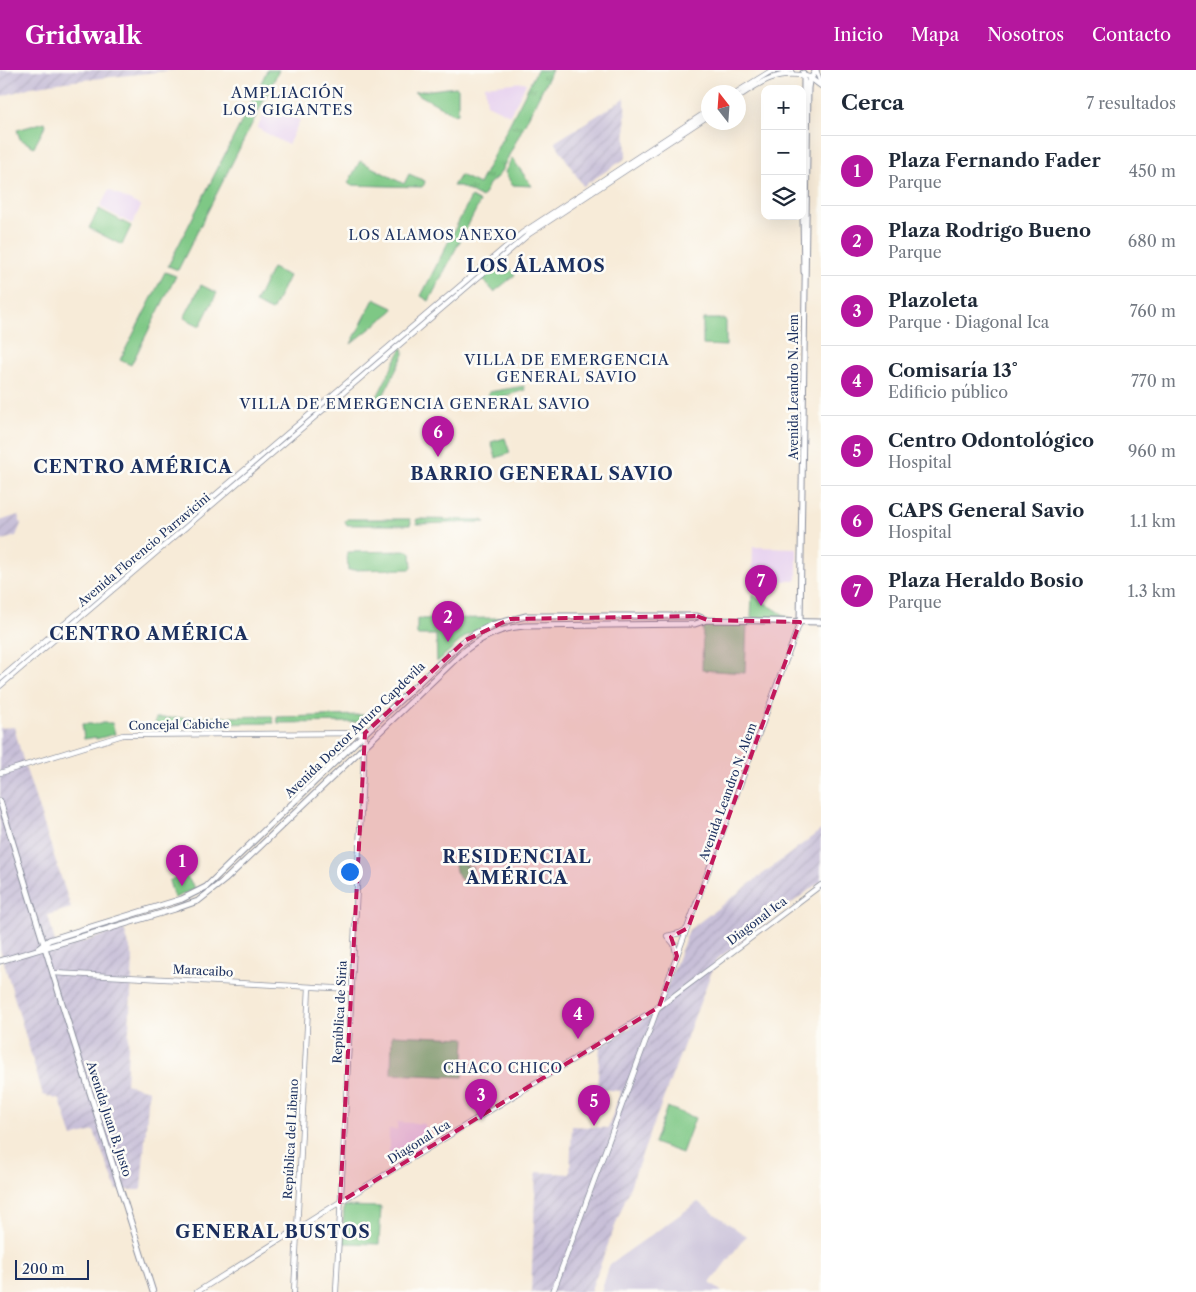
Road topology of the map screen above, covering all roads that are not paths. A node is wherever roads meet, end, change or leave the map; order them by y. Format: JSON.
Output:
{"nodes":[{"id":1,"x":792,"y":70,"type":"edge"},
{"id":2,"x":809,"y":74,"type":"edge"},
{"id":3,"x":821,"y":84,"type":"edge"},
{"id":4,"x":746,"y":86,"type":"edge"},
{"id":5,"x":746,"y":92,"type":"edge"},
{"id":6,"x":701,"y":116,"type":"edge"},
{"id":7,"x":701,"y":120,"type":"edge"},
{"id":8,"x":630,"y":165,"type":"junction"},
{"id":9,"x":805,"y":277,"type":"junction"},
{"id":10,"x":707,"y":620,"type":"junction"},
{"id":11,"x":800,"y":622,"type":"junction"},
{"id":12,"x":821,"y":622,"type":"edge"},
{"id":13,"x":0,"y":679,"type":"edge"},
{"id":14,"x":0,"y":686,"type":"edge"},
{"id":15,"x":381,"y":730,"type":"junction"},
{"id":16,"x":365,"y":733,"type":"junction"},
{"id":17,"x":364,"y":746,"type":"junction"},
{"id":18,"x":0,"y":773,"type":"edge"},
{"id":19,"x":0,"y":801,"type":"edge"},
{"id":20,"x":0,"y":807,"type":"edge"},
{"id":21,"x":821,"y":885,"type":"edge"},
{"id":22,"x":688,"y":928,"type":"junction"},
{"id":23,"x":44,"y":947,"type":"junction"},
{"id":24,"x":677,"y":956,"type":"junction"},
{"id":25,"x":0,"y":961,"type":"edge"},
{"id":26,"x":53,"y":973,"type":"junction"},
{"id":27,"x":309,"y":987,"type":"junction"},
{"id":28,"x":352,"y":989,"type":"junction"},
{"id":29,"x":659,"y":1007,"type":"junction"},
{"id":30,"x":340,"y":1202,"type":"junction"},
{"id":31,"x":297,"y":1230,"type":"junction"},
{"id":32,"x":153,"y":1292,"type":"edge"},
{"id":33,"x":197,"y":1292,"type":"edge"},
{"id":34,"x":294,"y":1292,"type":"edge"},
{"id":35,"x":336,"y":1292,"type":"edge"},
{"id":36,"x":553,"y":1292,"type":"edge"}],
"edges":[{"from":1,"to":4,"type":"main road"},
{"from":2,"to":3,"type":"main road"},
{"from":2,"to":3,"type":"main road"},
{"from":2,"to":5,"type":"main road"},
{"from":2,"to":9,"type":"main road","name":"Avenida Leandro N. Alem"},
{"from":2,"to":9,"type":"main road","name":"Avenida Leandro N. Alem"},
{"from":6,"to":8,"type":"main road"},
{"from":7,"to":8,"type":"main road"},
{"from":8,"to":13,"type":"main road","name":"Avenida Florencio Parravicini"},
{"from":8,"to":14,"type":"main road","name":"Avenida Florencio Parravicini"},
{"from":9,"to":11,"type":"main road","name":"Avenida Leandro N. Alem"},
{"from":10,"to":11,"type":"main road","name":"Avenida Doctor Arturo Capdevila"},
{"from":10,"to":15,"type":"main road","name":"Avenida Doctor Arturo Capdevila"},
{"from":10,"to":16,"type":"main road","name":"Avenida Doctor Arturo Capdevila"},
{"from":11,"to":12,"type":"main road","name":"Avenida Doctor Arturo Capdevila"},
{"from":11,"to":22,"type":"main road","name":"Avenida Leandro N. Alem"},
{"from":15,"to":16,"type":"main road"},
{"from":15,"to":17,"type":"main road","name":"Avenida Doctor Arturo Capdevila"},
{"from":16,"to":17,"type":"main road","name":"República de Siria"},
{"from":16,"to":18,"type":"main road","name":"Concejal Cabiche"},
{"from":16,"to":23,"type":"main road","name":"Avenida Doctor Arturo Capdevila"},
{"from":17,"to":23,"type":"main road","name":"Avenida Doctor Arturo Capdevila"},
{"from":17,"to":28,"type":"main road","name":"República de Siria"},
{"from":19,"to":23,"type":"main road","name":"Avenida Juan B. Justo"},
{"from":20,"to":23,"type":"main road","name":"Avenida Juan B. Justo"},
{"from":21,"to":29,"type":"main road","name":"Diagonal Ica"},
{"from":22,"to":24,"type":"main road","name":"Avenida Leandro N. Alem"},
{"from":22,"to":24,"type":"main road"},
{"from":23,"to":25,"type":"main road"},
{"from":23,"to":26,"type":"main road","name":"Avenida Juan B. Justo"},
{"from":24,"to":29,"type":"main road","name":"Avenida Leandro N. Alem"},
{"from":26,"to":27,"type":"main road","name":"Maracaibo"},
{"from":26,"to":32,"type":"main road","name":"Avenida Juan B. Justo"},
{"from":27,"to":28,"type":"main road","name":"Maracaibo"},
{"from":27,"to":31,"type":"main road","name":"República del Libano"},
{"from":28,"to":30,"type":"main road","name":"República de Siria"},
{"from":29,"to":30,"type":"main road","name":"Diagonal Ica"},
{"from":29,"to":36,"type":"main road","name":"Avenida Leandro N. Alem"},
{"from":30,"to":31,"type":"main road","name":"Diagonal Ica"},
{"from":30,"to":35,"type":"main road","name":"República de Siria"},
{"from":31,"to":33,"type":"main road","name":"Diagonal Ica"},
{"from":31,"to":34,"type":"main road","name":"República del Libano"}]}
